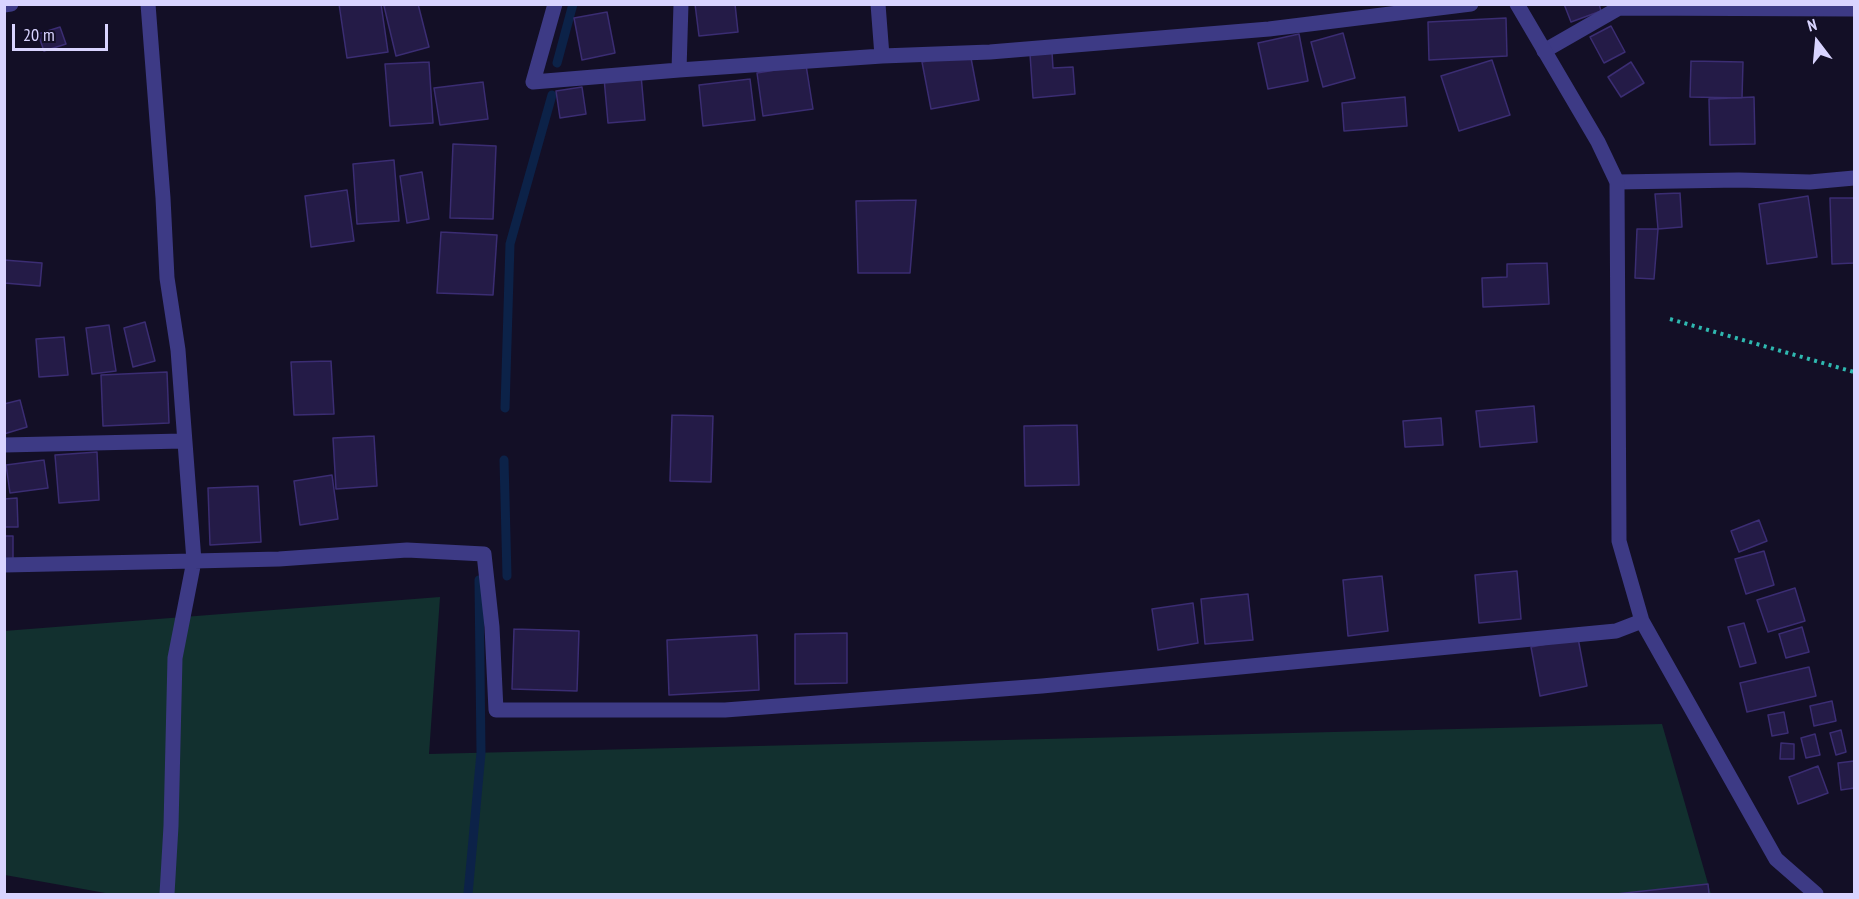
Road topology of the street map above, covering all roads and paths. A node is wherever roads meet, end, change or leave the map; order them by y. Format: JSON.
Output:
{"nodes":[{"id":1,"x":11,"y":4,"type":"edge"},
{"id":2,"x":148,"y":4,"type":"edge"},
{"id":3,"x":555,"y":4,"type":"edge"},
{"id":4,"x":681,"y":4,"type":"edge"},
{"id":5,"x":878,"y":4,"type":"edge"},
{"id":6,"x":1471,"y":4,"type":"edge"},
{"id":7,"x":1517,"y":4,"type":"edge"},
{"id":8,"x":4,"y":5,"type":"edge"},
{"id":9,"x":1619,"y":6,"type":"edge"},
{"id":10,"x":1854,"y":9,"type":"edge"},
{"id":11,"x":1544,"y":51,"type":"junction"},
{"id":12,"x":882,"y":56,"type":"junction"},
{"id":13,"x":679,"y":70,"type":"junction"},
{"id":14,"x":1854,"y":178,"type":"edge"},
{"id":15,"x":1617,"y":182,"type":"junction"},
{"id":16,"x":1670,"y":319,"type":"dead end"},
{"id":17,"x":1854,"y":372,"type":"edge"},
{"id":18,"x":183,"y":441,"type":"junction"},
{"id":19,"x":4,"y":445,"type":"edge"},
{"id":20,"x":194,"y":561,"type":"junction"},
{"id":21,"x":4,"y":565,"type":"edge"},
{"id":22,"x":1642,"y":621,"type":"junction"},
{"id":23,"x":167,"y":894,"type":"edge"},
{"id":24,"x":1816,"y":894,"type":"edge"}],
"edges":[{"from":1,"to":8,"type":"street"},
{"from":2,"to":18,"type":"street"},
{"from":3,"to":13,"type":"street"},
{"from":4,"to":13,"type":"street"},
{"from":5,"to":12,"type":"street"},
{"from":6,"to":12,"type":"street"},
{"from":7,"to":11,"type":"street"},
{"from":9,"to":10,"type":"street"},
{"from":9,"to":11,"type":"street"},
{"from":11,"to":15,"type":"street"},
{"from":12,"to":13,"type":"street"},
{"from":14,"to":15,"type":"street"},
{"from":15,"to":22,"type":"street"},
{"from":16,"to":17,"type":"path"},
{"from":18,"to":19,"type":"street"},
{"from":18,"to":20,"type":"street"},
{"from":20,"to":21,"type":"street"},
{"from":20,"to":22,"type":"street"},
{"from":20,"to":23,"type":"street"},
{"from":22,"to":24,"type":"street"}]}
